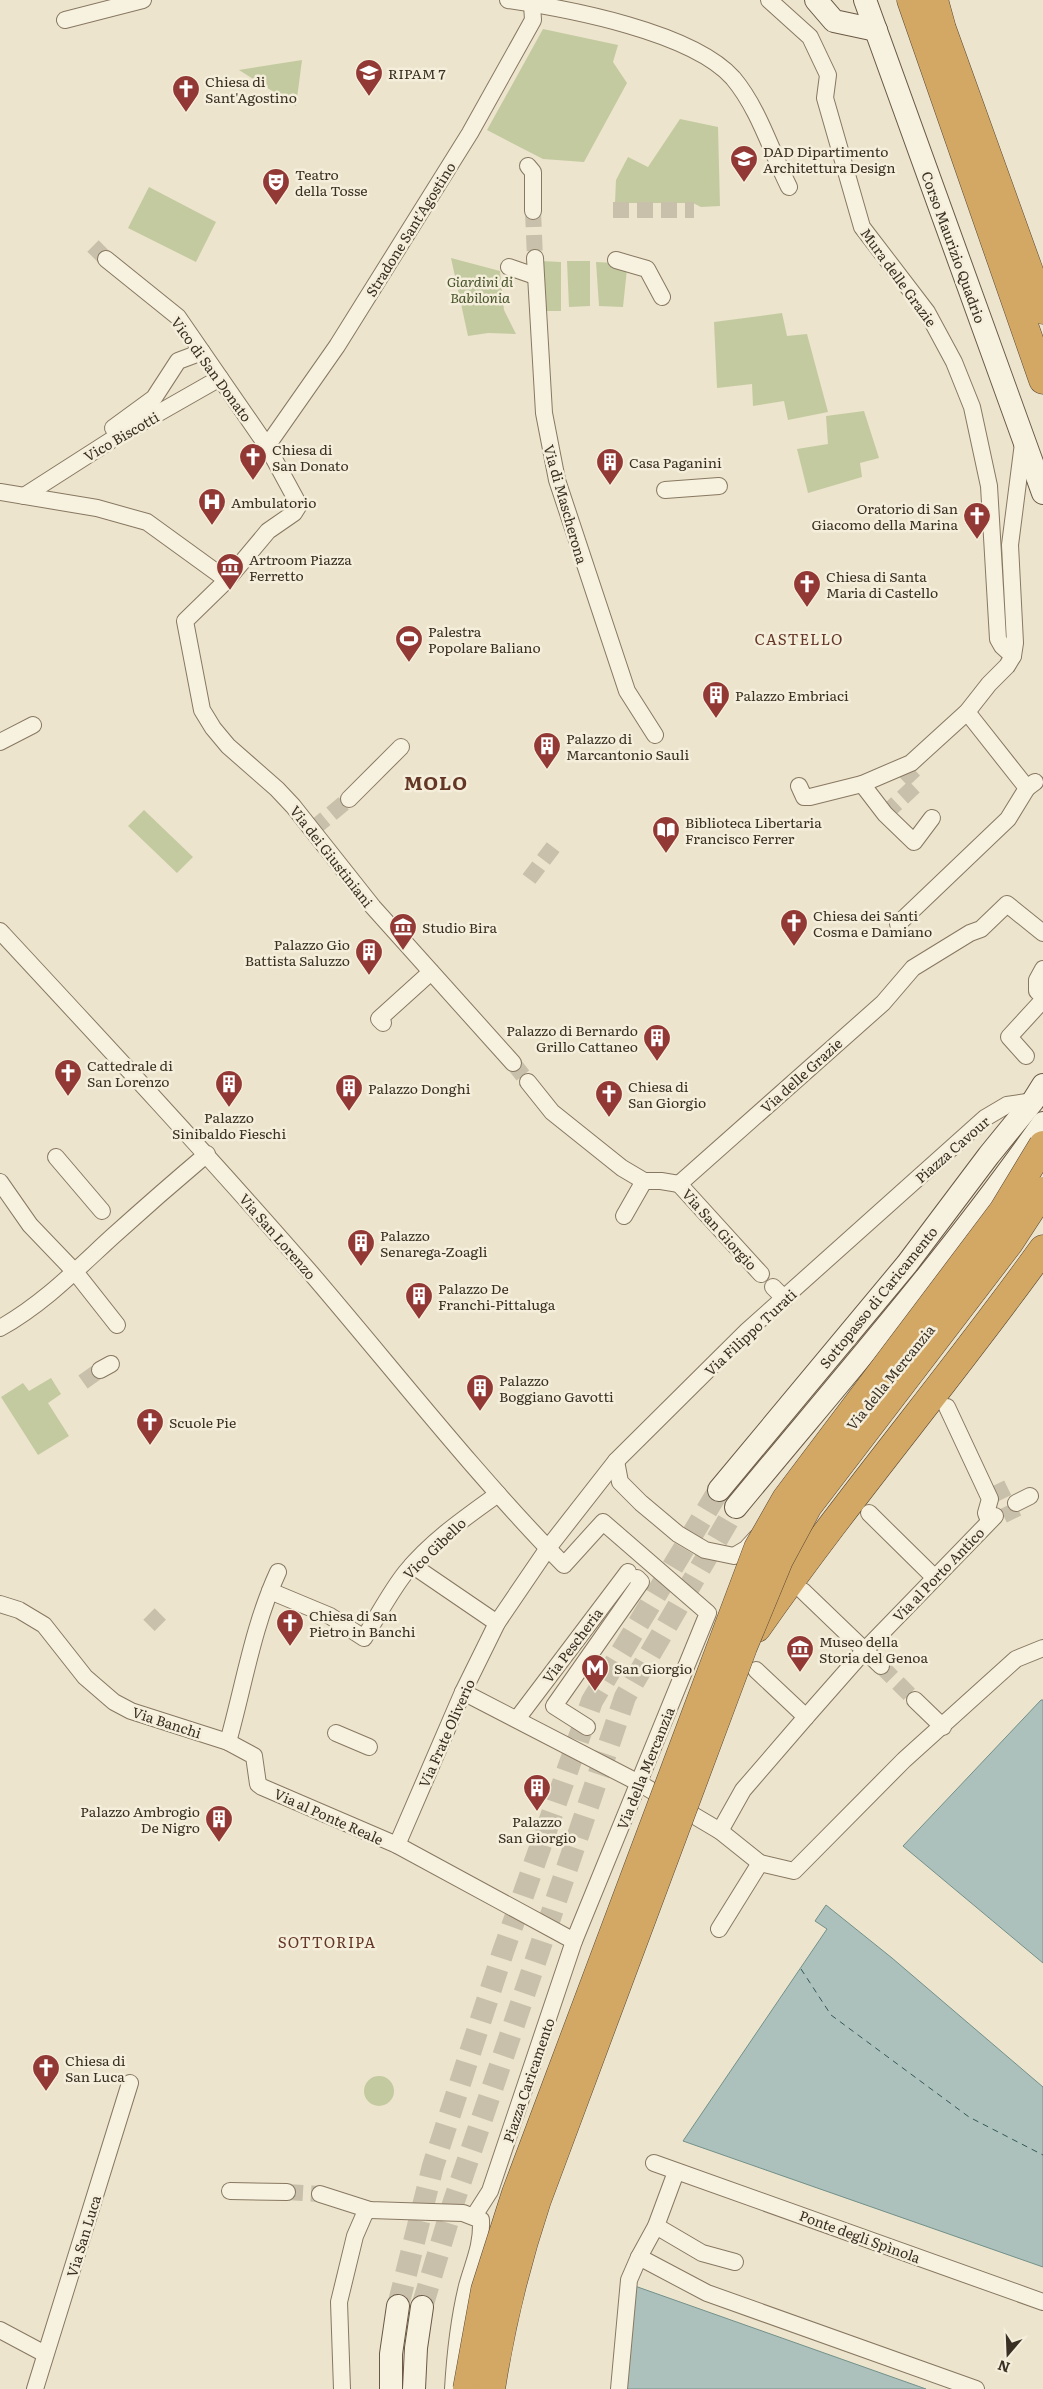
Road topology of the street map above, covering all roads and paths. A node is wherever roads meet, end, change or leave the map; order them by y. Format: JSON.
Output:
{"nodes":[{"id":1,"x":143,"y":0,"type":"edge"},
{"id":2,"x":508,"y":0,"type":"edge"},
{"id":3,"x":768,"y":0,"type":"edge"},
{"id":4,"x":816,"y":0,"type":"edge"},
{"id":5,"x":866,"y":0,"type":"edge"},
{"id":6,"x":911,"y":0,"type":"edge"},
{"id":7,"x":934,"y":0,"type":"edge"},
{"id":8,"x":532,"y":4,"type":"junction"},
{"id":9,"x":65,"y":20,"type":"dead end"},
{"id":10,"x":876,"y":30,"type":"junction"},
{"id":11,"x":528,"y":166,"type":"dead end"},
{"id":12,"x":789,"y":186,"type":"dead end"},
{"id":13,"x":533,"y":211,"type":"tunnel mouth"},
{"id":14,"x":535,"y":258,"type":"tunnel mouth"},
{"id":15,"x":106,"y":259,"type":"tunnel mouth"},
{"id":16,"x":616,"y":260,"type":"dead end"},
{"id":17,"x":509,"y":267,"type":"dead end"},
{"id":18,"x":535,"y":276,"type":"junction"},
{"id":19,"x":662,"y":297,"type":"dead end"},
{"id":20,"x":1043,"y":310,"type":"edge"},
{"id":21,"x":202,"y":352,"type":"junction"},
{"id":22,"x":220,"y":378,"type":"junction"},
{"id":23,"x":1043,"y":380,"type":"edge"},
{"id":24,"x":114,"y":428,"type":"dead end"},
{"id":25,"x":1024,"y":442,"type":"junction"},
{"id":26,"x":267,"y":446,"type":"junction"},
{"id":27,"x":719,"y":486,"type":"dead end"},
{"id":28,"x":665,"y":490,"type":"dead end"},
{"id":29,"x":0,"y":492,"type":"edge"},
{"id":30,"x":1043,"y":493,"type":"edge"},
{"id":31,"x":24,"y":496,"type":"junction"},
{"id":32,"x":227,"y":580,"type":"junction"},
{"id":33,"x":1013,"y":656,"type":"junction"},
{"id":34,"x":967,"y":712,"type":"junction"},
{"id":35,"x":33,"y":725,"type":"dead end"},
{"id":36,"x":654,"y":735,"type":"dead end"},
{"id":37,"x":0,"y":742,"type":"edge"},
{"id":38,"x":401,"y":747,"type":"dead end"},
{"id":39,"x":862,"y":784,"type":"junction"},
{"id":40,"x":799,"y":786,"type":"dead end"},
{"id":41,"x":349,"y":799,"type":"tunnel mouth"},
{"id":42,"x":932,"y":818,"type":"dead end"},
{"id":43,"x":898,"y":924,"type":"dead end"},
{"id":44,"x":0,"y":931,"type":"edge"},
{"id":45,"x":1043,"y":933,"type":"edge"},
{"id":46,"x":1043,"y":969,"type":"edge"},
{"id":47,"x":431,"y":972,"type":"junction"},
{"id":48,"x":1043,"y":998,"type":"edge"},
{"id":49,"x":381,"y":1021,"type":"dead end"},
{"id":50,"x":1026,"y":1056,"type":"dead end"},
{"id":51,"x":513,"y":1063,"type":"tunnel mouth"},
{"id":52,"x":528,"y":1082,"type":"tunnel mouth"},
{"id":53,"x":1038,"y":1093,"type":"edge"},
{"id":54,"x":1043,"y":1123,"type":"edge"},
{"id":55,"x":1043,"y":1144,"type":"edge"},
{"id":56,"x":207,"y":1154,"type":"junction"},
{"id":57,"x":56,"y":1157,"type":"dead end"},
{"id":58,"x":644,"y":1181,"type":"junction"},
{"id":59,"x":0,"y":1182,"type":"edge"},
{"id":60,"x":679,"y":1184,"type":"junction"},
{"id":61,"x":1043,"y":1192,"type":"edge"},
{"id":62,"x":1043,"y":1197,"type":"edge"},
{"id":63,"x":888,"y":1206,"type":"joint"},
{"id":64,"x":102,"y":1211,"type":"dead end"},
{"id":65,"x":624,"y":1216,"type":"dead end"},
{"id":66,"x":1043,"y":1249,"type":"edge"},
{"id":67,"x":76,"y":1273,"type":"junction"},
{"id":68,"x":761,"y":1274,"type":"dead end"},
{"id":69,"x":774,"y":1287,"type":"dead end"},
{"id":70,"x":785,"y":1299,"type":"junction"},
{"id":71,"x":117,"y":1325,"type":"dead end"},
{"id":72,"x":0,"y":1328,"type":"edge"},
{"id":73,"x":947,"y":1407,"type":"dead end"},
{"id":74,"x":616,"y":1462,"type":"junction"},
{"id":75,"x":720,"y":1490,"type":"tunnel mouth"},
{"id":76,"x":498,"y":1494,"type":"junction"},
{"id":77,"x":736,"y":1507,"type":"tunnel mouth"},
{"id":78,"x":869,"y":1513,"type":"dead end"},
{"id":79,"x":548,"y":1548,"type":"junction"},
{"id":80,"x":412,"y":1565,"type":"junction"},
{"id":81,"x":278,"y":1572,"type":"dead end"},
{"id":82,"x":934,"y":1577,"type":"junction"},
{"id":83,"x":270,"y":1591,"type":"junction"},
{"id":84,"x":803,"y":1591,"type":"dead end"},
{"id":85,"x":0,"y":1604,"type":"edge"},
{"id":86,"x":497,"y":1622,"type":"junction"},
{"id":87,"x":1043,"y":1648,"type":"edge"},
{"id":88,"x":865,"y":1650,"type":"junction"},
{"id":89,"x":750,"y":1659,"type":"junction"},
{"id":90,"x":881,"y":1666,"type":"tunnel mouth"},
{"id":91,"x":463,"y":1692,"type":"junction"},
{"id":92,"x":915,"y":1700,"type":"tunnel mouth"},
{"id":93,"x":806,"y":1717,"type":"junction"},
{"id":94,"x":517,"y":1719,"type":"junction"},
{"id":95,"x":587,"y":1727,"type":"dead end"},
{"id":96,"x":943,"y":1727,"type":"junction"},
{"id":97,"x":336,"y":1733,"type":"dead end"},
{"id":98,"x":225,"y":1741,"type":"junction"},
{"id":99,"x":368,"y":1747,"type":"dead end"},
{"id":100,"x":640,"y":1783,"type":"junction"},
{"id":101,"x":262,"y":1787,"type":"joint"},
{"id":102,"x":720,"y":1831,"type":"junction"},
{"id":103,"x":397,"y":1845,"type":"junction"},
{"id":104,"x":760,"y":1863,"type":"junction"},
{"id":105,"x":582,"y":1924,"type":"joint"},
{"id":106,"x":719,"y":1929,"type":"dead end"},
{"id":107,"x":574,"y":1941,"type":"junction"},
{"id":108,"x":130,"y":2083,"type":"dead end"},
{"id":109,"x":654,"y":2164,"type":"dead end"},
{"id":110,"x":676,"y":2172,"type":"junction"},
{"id":111,"x":230,"y":2192,"type":"dead end"},
{"id":112,"x":287,"y":2192,"type":"tunnel mouth"},
{"id":113,"x":320,"y":2194,"type":"tunnel mouth"},
{"id":114,"x":370,"y":2210,"type":"junction"},
{"id":115,"x":474,"y":2216,"type":"junction"},
{"id":116,"x":656,"y":2226,"type":"junction"},
{"id":117,"x":639,"y":2257,"type":"junction"},
{"id":118,"x":735,"y":2262,"type":"dead end"},
{"id":119,"x":1043,"y":2302,"type":"edge"},
{"id":120,"x":398,"y":2306,"type":"tunnel mouth"},
{"id":121,"x":422,"y":2307,"type":"tunnel mouth"},
{"id":122,"x":0,"y":2330,"type":"edge"},
{"id":123,"x":45,"y":2354,"type":"junction"},
{"id":124,"x":35,"y":2389,"type":"edge"},
{"id":125,"x":342,"y":2389,"type":"edge"},
{"id":126,"x":390,"y":2389,"type":"edge"},
{"id":127,"x":414,"y":2389,"type":"edge"},
{"id":128,"x":453,"y":2389,"type":"edge"},
{"id":129,"x":467,"y":2389,"type":"edge"},
{"id":130,"x":491,"y":2389,"type":"edge"},
{"id":131,"x":619,"y":2389,"type":"edge"},
{"id":132,"x":976,"y":2389,"type":"edge"}],
"edges":[{"from":1,"to":9,"type":"street"},
{"from":2,"to":8,"type":"street"},
{"from":3,"to":33,"type":"street","name":"Mura delle Grazie"},
{"from":4,"to":10,"type":"main road"},
{"from":5,"to":10,"type":"main road","name":"Corso Maurizio Quadrio"},
{"from":6,"to":23,"type":"highway"},
{"from":7,"to":20,"type":"highway"},
{"from":8,"to":12,"type":"street"},
{"from":8,"to":26,"type":"street","name":"Stradone Sant'Agostino"},
{"from":10,"to":25,"type":"main road","name":"Corso Maurizio Quadrio"},
{"from":11,"to":13,"type":"street"},
{"from":14,"to":18,"type":"street","name":"Via di Mascherona"},
{"from":15,"to":21,"type":"street","name":"Vico di San Donato"},
{"from":16,"to":19,"type":"street"},
{"from":17,"to":18,"type":"street"},
{"from":18,"to":36,"type":"street","name":"Via di Mascherona"},
{"from":21,"to":22,"type":"street","name":"Vico di San Donato"},
{"from":21,"to":24,"type":"street"},
{"from":22,"to":26,"type":"street","name":"Vico di San Donato"},
{"from":22,"to":31,"type":"street","name":"Vico Biscotti"},
{"from":25,"to":30,"type":"main road","name":"Corso Maurizio Quadrio"},
{"from":25,"to":33,"type":"street"},
{"from":26,"to":32,"type":"street","name":"Vico di San Donato"},
{"from":27,"to":28,"type":"street"},
{"from":29,"to":31,"type":"street"},
{"from":31,"to":32,"type":"street"},
{"from":32,"to":47,"type":"street","name":"Via dei Giustiniani"},
{"from":33,"to":34,"type":"street"},
{"from":34,"to":39,"type":"street"},
{"from":34,"to":43,"type":"street"},
{"from":35,"to":37,"type":"street"},
{"from":38,"to":41,"type":"street"},
{"from":39,"to":40,"type":"street"},
{"from":39,"to":42,"type":"street"},
{"from":44,"to":56,"type":"street","name":"Via San Lorenzo"},
{"from":45,"to":60,"type":"street","name":"Via delle Grazie"},
{"from":46,"to":48,"type":"street"},
{"from":47,"to":49,"type":"street"},
{"from":47,"to":51,"type":"street","name":"Via dei Giustiniani"},
{"from":48,"to":50,"type":"street"},
{"from":52,"to":58,"type":"street"},
{"from":53,"to":63,"type":"street","name":"Piazza Cavour"},
{"from":53,"to":75,"type":"main road","name":"Sottopasso di Caricamento"},
{"from":54,"to":77,"type":"main road","name":"Sottopasso di Caricamento"},
{"from":55,"to":129,"type":"highway","bridge":true},
{"from":56,"to":67,"type":"street"},
{"from":56,"to":76,"type":"street","name":"Via San Lorenzo"},
{"from":57,"to":64,"type":"street"},
{"from":58,"to":60,"type":"street"},
{"from":58,"to":65,"type":"street"},
{"from":59,"to":67,"type":"street"},
{"from":60,"to":68,"type":"street","name":"Via San Giorgio"},
{"from":61,"to":89,"type":"highway","bridge":true},
{"from":62,"to":74,"type":"street","name":"Via della Mercanzia"},
{"from":63,"to":70,"type":"street","name":"Via Filippo Turati"},
{"from":66,"to":89,"type":"highway","bridge":true},
{"from":67,"to":71,"type":"street"},
{"from":67,"to":72,"type":"street"},
{"from":69,"to":70,"type":"street"},
{"from":70,"to":74,"type":"street","name":"Via Filippo Turati"},
{"from":73,"to":82,"type":"street","name":"Via al Porto Antico"},
{"from":74,"to":79,"type":"street","name":"Via Filippo Turati"},
{"from":76,"to":79,"type":"street","name":"Via San Lorenzo"},
{"from":76,"to":80,"type":"street","name":"Vico Gibello"},
{"from":78,"to":82,"type":"street"},
{"from":79,"to":86,"type":"street","name":"Via Frate Oliverio"},
{"from":79,"to":100,"type":"street","name":"Via della Mercanzia"},
{"from":80,"to":83,"type":"street","name":"Vico Gibello"},
{"from":80,"to":86,"type":"street"},
{"from":81,"to":83,"type":"street"},
{"from":82,"to":88,"type":"street","name":"Via al Porto Antico"},
{"from":83,"to":98,"type":"street"},
{"from":84,"to":88,"type":"street"},
{"from":85,"to":98,"type":"street","name":"Via Banchi"},
{"from":86,"to":91,"type":"street","name":"Via Frate Oliverio"},
{"from":87,"to":96,"type":"street"},
{"from":88,"to":90,"type":"street"},
{"from":88,"to":93,"type":"street","name":"Via al Porto Antico"},
{"from":89,"to":93,"type":"street"},
{"from":89,"to":130,"type":"highway","bridge":true},
{"from":91,"to":94,"type":"street"},
{"from":91,"to":103,"type":"street","name":"Via Frate Oliverio"},
{"from":92,"to":96,"type":"street"},
{"from":93,"to":102,"type":"street","name":"Via al Porto Antico"},
{"from":94,"to":95,"type":"street","name":"Via Pescheria"},
{"from":94,"to":100,"type":"street"},
{"from":96,"to":104,"type":"street"},
{"from":97,"to":99,"type":"street"},
{"from":98,"to":101,"type":"street","name":"Via Banchi"},
{"from":100,"to":102,"type":"street"},
{"from":100,"to":105,"type":"street","name":"Via della Mercanzia"},
{"from":101,"to":103,"type":"street","name":"Via al Ponte Reale"},
{"from":102,"to":104,"type":"street"},
{"from":103,"to":107,"type":"street"},
{"from":104,"to":106,"type":"street"},
{"from":105,"to":107,"type":"street","name":"Piazza Caricamento"},
{"from":107,"to":115,"type":"street","name":"Piazza Caricamento"},
{"from":108,"to":123,"type":"street","name":"Via San Luca"},
{"from":109,"to":110,"type":"street","name":"Ponte degli Spìnola"},
{"from":110,"to":116,"type":"street"},
{"from":110,"to":119,"type":"street","name":"Ponte degli Spìnola"},
{"from":111,"to":112,"type":"street"},
{"from":113,"to":114,"type":"street"},
{"from":114,"to":115,"type":"street"},
{"from":114,"to":125,"type":"street"},
{"from":115,"to":128,"type":"street"},
{"from":116,"to":117,"type":"street"},
{"from":116,"to":118,"type":"street"},
{"from":117,"to":131,"type":"street"},
{"from":117,"to":132,"type":"street"},
{"from":120,"to":126,"type":"main road"},
{"from":121,"to":127,"type":"main road"},
{"from":122,"to":123,"type":"street"},
{"from":123,"to":124,"type":"street","name":"Via San Luca"}]}
